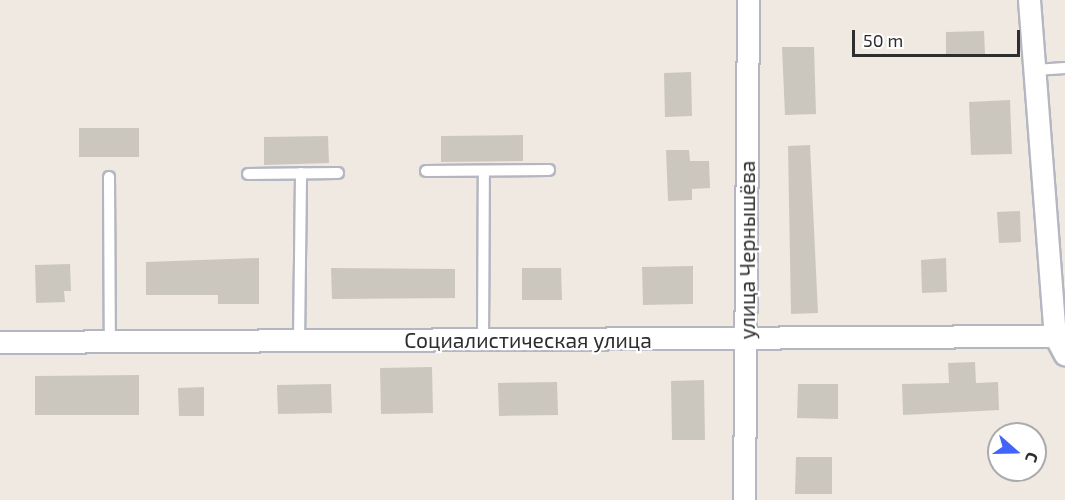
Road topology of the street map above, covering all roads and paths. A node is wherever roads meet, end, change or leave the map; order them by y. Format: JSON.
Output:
{"nodes":[{"id":1,"x":748,"y":0,"type":"edge"},
{"id":2,"x":1029,"y":0,"type":"edge"},
{"id":3,"x":1065,"y":68,"type":"edge"},
{"id":4,"x":1035,"y":70,"type":"junction"},
{"id":5,"x":549,"y":170,"type":"dead end"},
{"id":6,"x":426,"y":171,"type":"dead end"},
{"id":7,"x":484,"y":171,"type":"junction"},
{"id":8,"x":301,"y":173,"type":"junction"},
{"id":9,"x":338,"y":173,"type":"dead end"},
{"id":10,"x":248,"y":174,"type":"dead end"},
{"id":11,"x":109,"y":177,"type":"dead end"},
{"id":12,"x":1062,"y":333,"type":"edge"},
{"id":13,"x":746,"y":339,"type":"junction"},
{"id":14,"x":483,"y":340,"type":"junction"},
{"id":15,"x":110,"y":341,"type":"junction"},
{"id":16,"x":299,"y":341,"type":"junction"},
{"id":17,"x":0,"y":342,"type":"edge"},
{"id":18,"x":1065,"y":355,"type":"edge"},
{"id":19,"x":744,"y":500,"type":"edge"}],
"edges":[{"from":1,"to":13,"type":"street","name":"улица Чернышёва"},
{"from":2,"to":4,"type":"street"},
{"from":3,"to":4,"type":"lane"},
{"from":4,"to":12,"type":"street"},
{"from":5,"to":7,"type":"lane"},
{"from":6,"to":7,"type":"lane"},
{"from":7,"to":14,"type":"lane"},
{"from":8,"to":9,"type":"lane"},
{"from":8,"to":10,"type":"lane"},
{"from":8,"to":16,"type":"lane"},
{"from":11,"to":15,"type":"lane"},
{"from":12,"to":13,"type":"street","name":"Социалистическая улица"},
{"from":12,"to":18,"type":"street"},
{"from":13,"to":14,"type":"street","name":"Социалистическая улица"},
{"from":13,"to":19,"type":"street","name":"улица Чернышёва"},
{"from":14,"to":16,"type":"street","name":"Социалистическая улица"},
{"from":15,"to":16,"type":"street","name":"Социалистическая улица"},
{"from":15,"to":17,"type":"street","name":"Социалистическая улица"}]}
